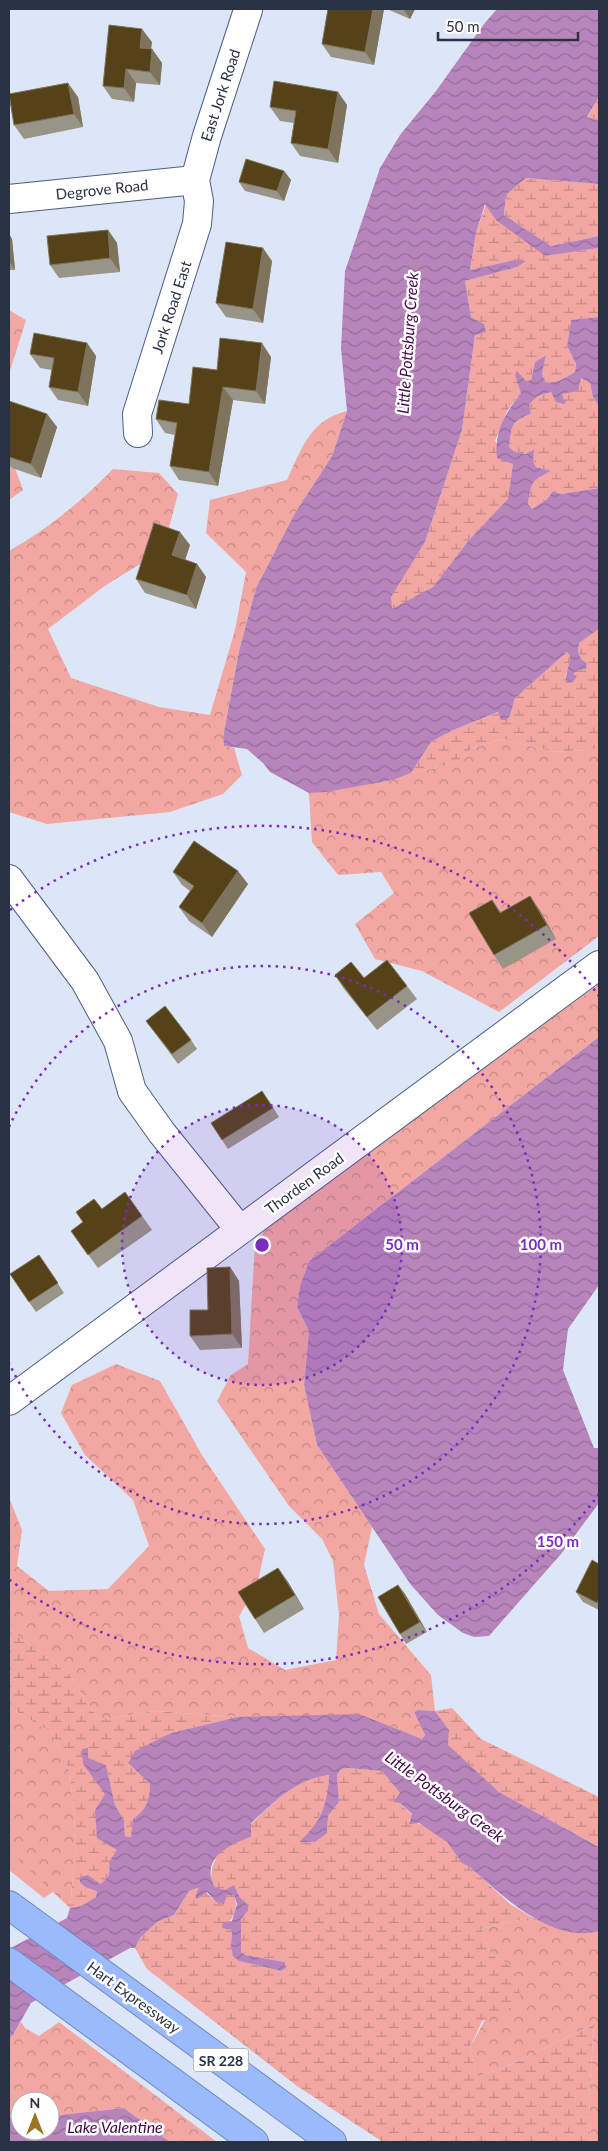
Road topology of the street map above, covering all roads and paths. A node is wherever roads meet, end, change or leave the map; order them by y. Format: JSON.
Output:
{"nodes":[{"id":1,"x":248,"y":10,"type":"dead end"},
{"id":2,"x":195,"y":180,"type":"junction"},
{"id":3,"x":9,"y":199,"type":"edge"},
{"id":4,"x":138,"y":433,"type":"dead end"},
{"id":5,"x":9,"y":879,"type":"edge"},
{"id":6,"x":599,"y":965,"type":"edge"},
{"id":7,"x":240,"y":1230,"type":"junction"},
{"id":8,"x":9,"y":1401,"type":"edge"},
{"id":9,"x":15,"y":1908,"type":"edge"},
{"id":10,"x":9,"y":1962,"type":"edge"},
{"id":11,"x":254,"y":2142,"type":"edge"},
{"id":12,"x":332,"y":2142,"type":"edge"}],
"edges":[{"from":1,"to":2,"type":"street","name":"East Jork Road"},
{"from":2,"to":3,"type":"street","name":"Degrove Road"},
{"from":2,"to":4,"type":"street","name":"Jork Road East"},
{"from":5,"to":7,"type":"street"},
{"from":6,"to":7,"type":"street","name":"Thorden Road"},
{"from":7,"to":8,"type":"street","name":"Thorden Road"},
{"from":9,"to":12,"type":"highway","name":"Hart Expressway","number":"SR 228"},
{"from":10,"to":11,"type":"highway","number":"SR 228"}]}
